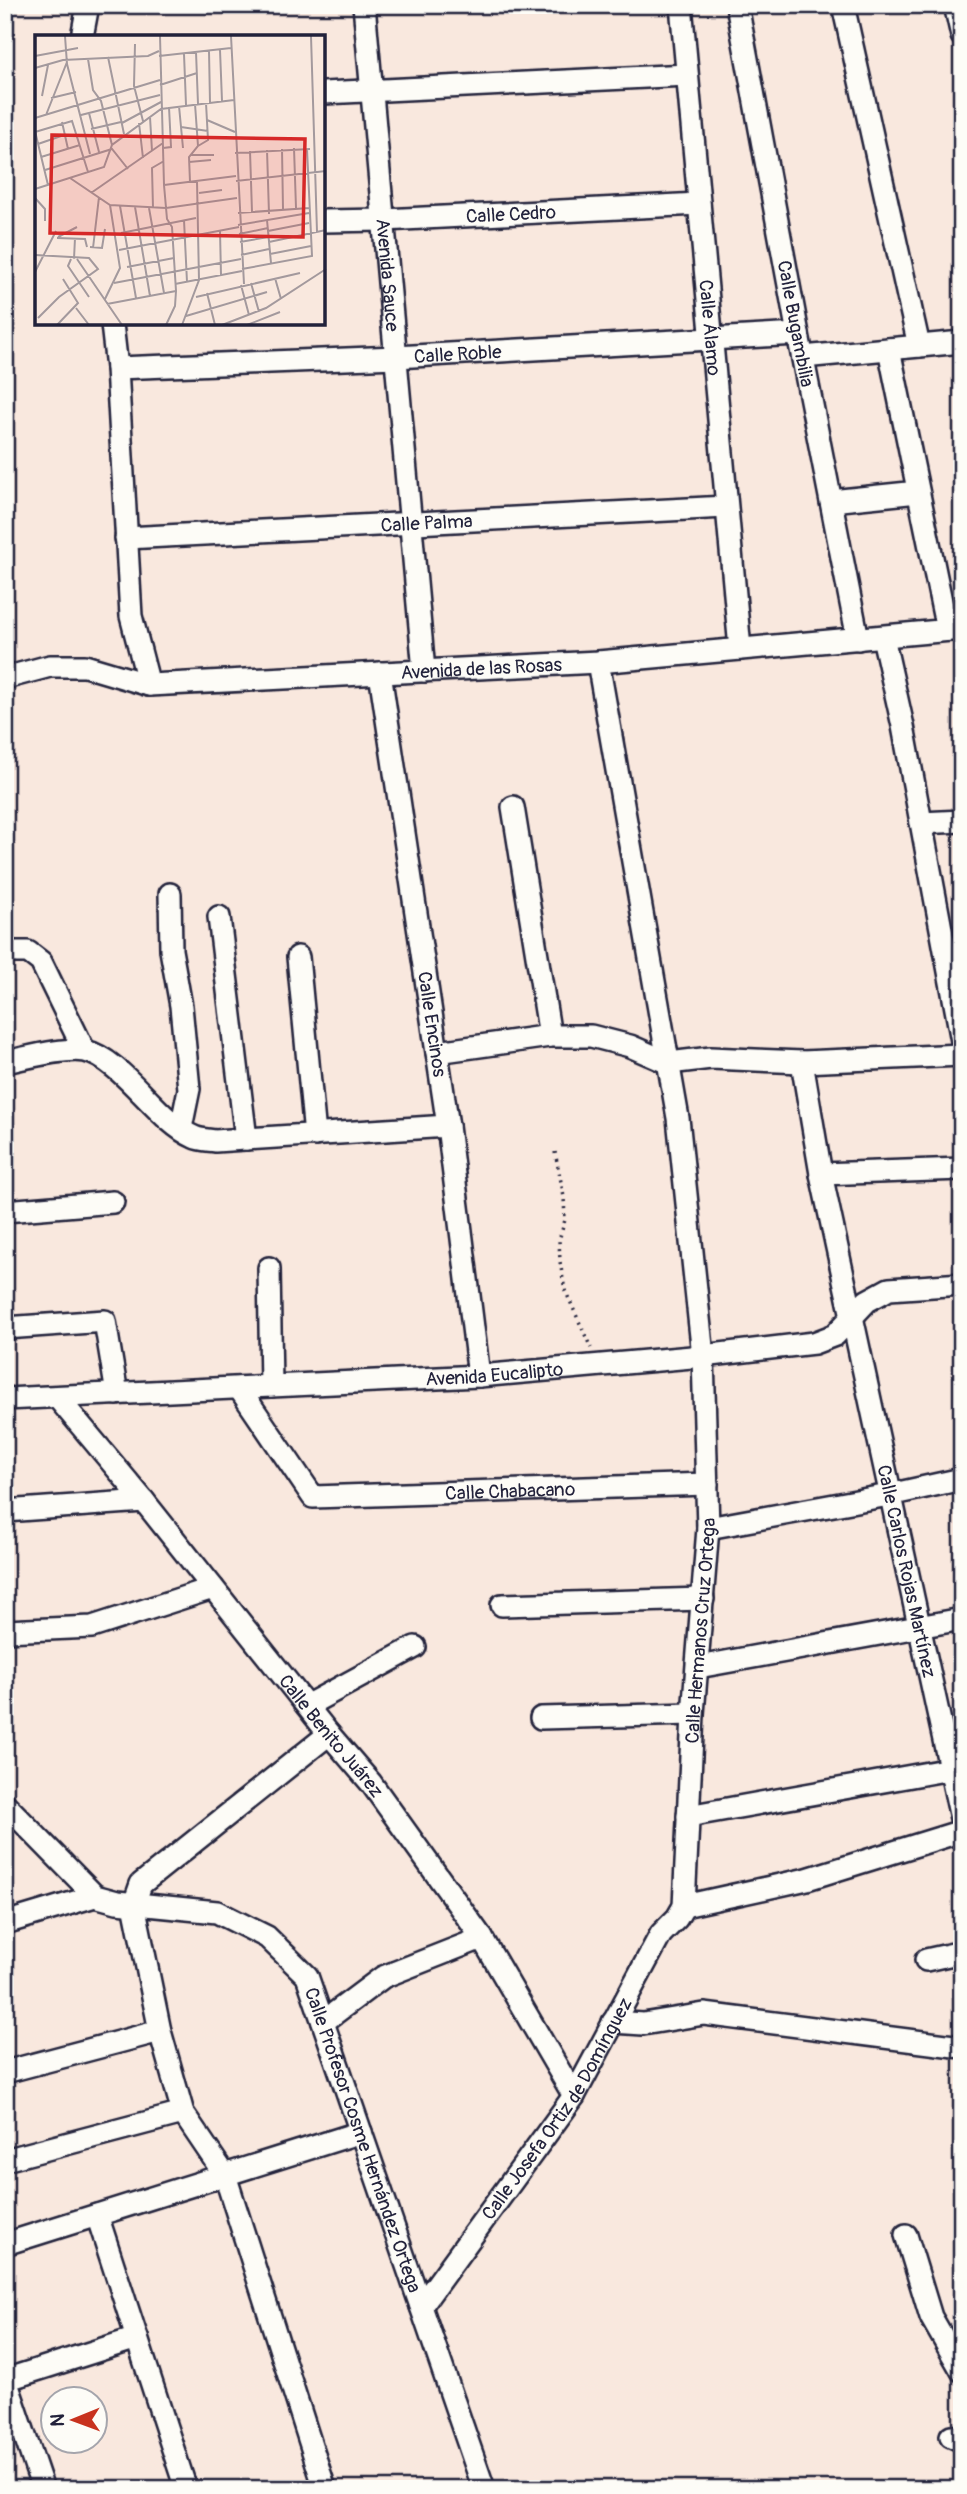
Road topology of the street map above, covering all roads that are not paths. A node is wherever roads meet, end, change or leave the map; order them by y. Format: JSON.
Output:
{"nodes":[{"id":1,"x":88,"y":5,"type":"edge"},
{"id":2,"x":364,"y":5,"type":"edge"},
{"id":3,"x":681,"y":5,"type":"edge"},
{"id":4,"x":737,"y":5,"type":"edge"},
{"id":5,"x":843,"y":5,"type":"edge"},
{"id":6,"x":955,"y":5,"type":"edge"},
{"id":7,"x":82,"y":35,"type":"edge"},
{"id":8,"x":962,"y":36,"type":"edge"},
{"id":9,"x":687,"y":75,"type":"junction"},
{"id":10,"x":372,"y":90,"type":"junction"},
{"id":11,"x":326,"y":93,"type":"edge"},
{"id":12,"x":699,"y":204,"type":"junction"},
{"id":13,"x":384,"y":220,"type":"junction"},
{"id":14,"x":326,"y":221,"type":"edge"},
{"id":15,"x":112,"y":326,"type":"edge"},
{"id":16,"x":798,"y":334,"type":"junction"},
{"id":17,"x":711,"y":338,"type":"junction"},
{"id":18,"x":962,"y":342,"type":"edge"},
{"id":19,"x":919,"y":346,"type":"junction"},
{"id":20,"x":890,"y":349,"type":"junction"},
{"id":21,"x":396,"y":357,"type":"junction"},
{"id":22,"x":803,"y":357,"type":"junction"},
{"id":23,"x":117,"y":368,"type":"junction"},
{"id":24,"x":918,"y":492,"type":"junction"},
{"id":25,"x":831,"y":500,"type":"junction"},
{"id":26,"x":726,"y":507,"type":"junction"},
{"id":27,"x":410,"y":524,"type":"junction"},
{"id":28,"x":126,"y":538,"type":"junction"},
{"id":29,"x":954,"y":630,"type":"edge"},
{"id":30,"x":883,"y":637,"type":"junction"},
{"id":31,"x":858,"y":639,"type":"junction"},
{"id":32,"x":740,"y":649,"type":"junction"},
{"id":33,"x":598,"y":662,"type":"junction"},
{"id":34,"x":424,"y":671,"type":"junction"},
{"id":35,"x":380,"y":673,"type":"junction"},
{"id":36,"x":5,"y":678,"type":"edge"},
{"id":37,"x":149,"y":685,"type":"junction"},
{"id":38,"x":513,"y":807,"type":"dead end"},
{"id":39,"x":962,"y":821,"type":"edge"},
{"id":40,"x":921,"y":823,"type":"junction"},
{"id":41,"x":170,"y":894,"type":"dead end"},
{"id":42,"x":219,"y":917,"type":"dead end"},
{"id":43,"x":5,"y":952,"type":"edge"},
{"id":44,"x":298,"y":957,"type":"dead end"},
{"id":45,"x":550,"y":1036,"type":"junction"},
{"id":46,"x":962,"y":1041,"type":"edge"},
{"id":47,"x":85,"y":1051,"type":"junction"},
{"id":48,"x":437,"y":1052,"type":"junction"},
{"id":49,"x":962,"y":1055,"type":"edge"},
{"id":50,"x":5,"y":1062,"type":"edge"},
{"id":51,"x":802,"y":1062,"type":"junction"},
{"id":52,"x":669,"y":1063,"type":"junction"},
{"id":53,"x":448,"y":1126,"type":"junction"},
{"id":54,"x":181,"y":1128,"type":"junction"},
{"id":55,"x":315,"y":1135,"type":"junction"},
{"id":56,"x":246,"y":1139,"type":"junction"},
{"id":57,"x":962,"y":1169,"type":"edge"},
{"id":58,"x":821,"y":1174,"type":"junction"},
{"id":59,"x":113,"y":1202,"type":"dead end"},
{"id":60,"x":5,"y":1211,"type":"edge"},
{"id":61,"x":269,"y":1268,"type":"dead end"},
{"id":62,"x":962,"y":1284,"type":"edge"},
{"id":63,"x":852,"y":1318,"type":"junction"},
{"id":64,"x":5,"y":1328,"type":"edge"},
{"id":65,"x":703,"y":1356,"type":"junction"},
{"id":66,"x":479,"y":1376,"type":"junction"},
{"id":67,"x":271,"y":1386,"type":"junction"},
{"id":68,"x":239,"y":1388,"type":"junction"},
{"id":69,"x":117,"y":1394,"type":"junction"},
{"id":70,"x":57,"y":1397,"type":"junction"},
{"id":71,"x":5,"y":1399,"type":"edge"},
{"id":72,"x":962,"y":1479,"type":"edge"},
{"id":73,"x":707,"y":1484,"type":"junction"},
{"id":74,"x":889,"y":1495,"type":"junction"},
{"id":75,"x":144,"y":1500,"type":"junction"},
{"id":76,"x":5,"y":1511,"type":"edge"},
{"id":77,"x":708,"y":1528,"type":"junction"},
{"id":78,"x":213,"y":1588,"type":"junction"},
{"id":79,"x":703,"y":1599,"type":"junction"},
{"id":80,"x":502,"y":1605,"type":"dead end"},
{"id":81,"x":962,"y":1619,"type":"edge"},
{"id":82,"x":918,"y":1627,"type":"junction"},
{"id":83,"x":5,"y":1631,"type":"edge"},
{"id":84,"x":415,"y":1647,"type":"dead end"},
{"id":85,"x":698,"y":1667,"type":"junction"},
{"id":86,"x":308,"y":1705,"type":"junction"},
{"id":87,"x":693,"y":1714,"type":"junction"},
{"id":88,"x":541,"y":1718,"type":"dead end"},
{"id":89,"x":329,"y":1734,"type":"junction"},
{"id":90,"x":956,"y":1768,"type":"edge"},
{"id":91,"x":5,"y":1804,"type":"edge"},
{"id":92,"x":688,"y":1816,"type":"junction"},
{"id":93,"x":962,"y":1823,"type":"edge"},
{"id":94,"x":962,"y":1831,"type":"edge"},
{"id":95,"x":95,"y":1896,"type":"junction"},
{"id":96,"x":134,"y":1904,"type":"junction"},
{"id":97,"x":684,"y":1906,"type":"junction"},
{"id":98,"x":5,"y":1923,"type":"edge"},
{"id":99,"x":482,"y":1938,"type":"junction"},
{"id":100,"x":962,"y":1952,"type":"edge"},
{"id":101,"x":926,"y":1959,"type":"dead end"},
{"id":102,"x":323,"y":2022,"type":"junction"},
{"id":103,"x":612,"y":2022,"type":"junction"},
{"id":104,"x":160,"y":2031,"type":"junction"},
{"id":105,"x":962,"y":2047,"type":"edge"},
{"id":106,"x":5,"y":2072,"type":"edge"},
{"id":107,"x":574,"y":2096,"type":"junction"},
{"id":108,"x":183,"y":2113,"type":"junction"},
{"id":109,"x":361,"y":2132,"type":"junction"},
{"id":110,"x":5,"y":2160,"type":"edge"},
{"id":111,"x":225,"y":2175,"type":"junction"},
{"id":112,"x":97,"y":2215,"type":"junction"},
{"id":113,"x":906,"y":2235,"type":"dead end"},
{"id":114,"x":5,"y":2244,"type":"edge"},
{"id":115,"x":421,"y":2306,"type":"junction"},
{"id":116,"x":137,"y":2338,"type":"junction"},
{"id":117,"x":962,"y":2371,"type":"edge"},
{"id":118,"x":6,"y":2380,"type":"edge"},
{"id":119,"x":43,"y":2489,"type":"edge"},
{"id":120,"x":186,"y":2489,"type":"edge"},
{"id":121,"x":325,"y":2489,"type":"edge"},
{"id":122,"x":484,"y":2489,"type":"edge"}],
"edges":[{"from":1,"to":7,"type":"street"},
{"from":2,"to":10,"type":"street","name":"Avenida Sauce"},
{"from":3,"to":9,"type":"street","name":"Calle Álamo"},
{"from":4,"to":16,"type":"street","name":"Calle Bugambilia"},
{"from":5,"to":19,"type":"street"},
{"from":6,"to":8,"type":"street"},
{"from":9,"to":10,"type":"street"},
{"from":9,"to":12,"type":"street","name":"Calle Álamo"},
{"from":10,"to":11,"type":"street"},
{"from":10,"to":13,"type":"street","name":"Avenida Sauce"},
{"from":12,"to":13,"type":"street","name":"Calle Cedro"},
{"from":12,"to":17,"type":"street","name":"Calle Álamo"},
{"from":13,"to":14,"type":"street","name":"Calle Cedro"},
{"from":13,"to":21,"type":"street","name":"Avenida Sauce"},
{"from":15,"to":23,"type":"street"},
{"from":16,"to":17,"type":"street","name":"Calle Roble"},
{"from":16,"to":22,"type":"street","name":"Calle Bugambilia"},
{"from":17,"to":21,"type":"street","name":"Calle Roble"},
{"from":17,"to":26,"type":"street","name":"Calle Álamo"},
{"from":18,"to":19,"type":"street"},
{"from":19,"to":20,"type":"street"},
{"from":20,"to":22,"type":"street"},
{"from":20,"to":24,"type":"street"},
{"from":21,"to":23,"type":"street","name":"Calle Roble"},
{"from":21,"to":27,"type":"street","name":"Avenida Sauce"},
{"from":22,"to":25,"type":"street","name":"Calle Bugambilia"},
{"from":23,"to":28,"type":"street"},
{"from":24,"to":25,"type":"street"},
{"from":24,"to":29,"type":"street"},
{"from":25,"to":31,"type":"street","name":"Calle Bugambilia"},
{"from":26,"to":27,"type":"street","name":"Calle Palma"},
{"from":26,"to":32,"type":"street","name":"Calle Álamo"},
{"from":27,"to":28,"type":"street","name":"Calle Palma"},
{"from":27,"to":34,"type":"street","name":"Avenida Sauce"},
{"from":28,"to":37,"type":"street"},
{"from":29,"to":30,"type":"street","name":"Avenida de las Rosas"},
{"from":30,"to":31,"type":"street","name":"Avenida de las Rosas"},
{"from":30,"to":40,"type":"street"},
{"from":31,"to":32,"type":"street","name":"Avenida de las Rosas"},
{"from":32,"to":33,"type":"street","name":"Avenida de las Rosas"},
{"from":33,"to":34,"type":"street","name":"Avenida de las Rosas"},
{"from":33,"to":52,"type":"street","name":"Calle Hermanos Cruz Ortega"},
{"from":34,"to":35,"type":"street","name":"Avenida de las Rosas"},
{"from":35,"to":37,"type":"street","name":"Avenida de las Rosas"},
{"from":35,"to":48,"type":"street","name":"Calle Encinos"},
{"from":36,"to":37,"type":"street","name":"Avenida de las Rosas"},
{"from":38,"to":45,"type":"street"},
{"from":39,"to":40,"type":"street"},
{"from":40,"to":46,"type":"street"},
{"from":41,"to":54,"type":"street"},
{"from":42,"to":56,"type":"street"},
{"from":43,"to":47,"type":"street"},
{"from":44,"to":55,"type":"street"},
{"from":45,"to":48,"type":"street"},
{"from":45,"to":52,"type":"street"},
{"from":47,"to":50,"type":"street"},
{"from":47,"to":54,"type":"street"},
{"from":48,"to":53,"type":"street","name":"Calle Encinos"},
{"from":49,"to":51,"type":"street"},
{"from":51,"to":52,"type":"street"},
{"from":51,"to":58,"type":"street","name":"Calle Carlos Rojas Martínez"},
{"from":52,"to":65,"type":"street","name":"Calle Hermanos Cruz Ortega"},
{"from":53,"to":55,"type":"street"},
{"from":53,"to":66,"type":"street","name":"Calle Encinos"},
{"from":54,"to":56,"type":"street"},
{"from":55,"to":56,"type":"street"},
{"from":57,"to":58,"type":"street"},
{"from":58,"to":63,"type":"street","name":"Calle Carlos Rojas Martínez"},
{"from":59,"to":60,"type":"street"},
{"from":61,"to":67,"type":"street"},
{"from":62,"to":63,"type":"street","name":"Avenida Eucalipto"},
{"from":63,"to":65,"type":"street","name":"Avenida Eucalipto"},
{"from":63,"to":74,"type":"street","name":"Calle Carlos Rojas Martínez"},
{"from":64,"to":69,"type":"street"},
{"from":65,"to":66,"type":"street","name":"Avenida Eucalipto"},
{"from":65,"to":73,"type":"street","name":"Calle Hermanos Cruz Ortega"},
{"from":66,"to":67,"type":"street","name":"Avenida Eucalipto"},
{"from":67,"to":68,"type":"street","name":"Avenida Eucalipto"},
{"from":68,"to":69,"type":"street","name":"Avenida Eucalipto"},
{"from":68,"to":73,"type":"street","name":"Calle Chabacano"},
{"from":69,"to":70,"type":"street","name":"Avenida Eucalipto"},
{"from":70,"to":71,"type":"street","name":"Avenida Eucalipto"},
{"from":70,"to":75,"type":"street","name":"Calle Benito Juárez"},
{"from":72,"to":74,"type":"street"},
{"from":73,"to":77,"type":"street","name":"Calle Hermanos Cruz Ortega"},
{"from":74,"to":77,"type":"street"},
{"from":74,"to":82,"type":"street","name":"Calle Carlos Rojas Martínez"},
{"from":75,"to":76,"type":"street"},
{"from":75,"to":78,"type":"street","name":"Calle Benito Juárez"},
{"from":77,"to":79,"type":"street","name":"Calle Hermanos Cruz Ortega"},
{"from":78,"to":83,"type":"street"},
{"from":78,"to":86,"type":"street","name":"Calle Benito Juárez"},
{"from":79,"to":80,"type":"street"},
{"from":79,"to":85,"type":"street","name":"Calle Hermanos Cruz Ortega"},
{"from":81,"to":82,"type":"street"},
{"from":82,"to":85,"type":"street"},
{"from":82,"to":90,"type":"street","name":"Calle Carlos Rojas Martínez"},
{"from":84,"to":86,"type":"street"},
{"from":85,"to":87,"type":"street","name":"Calle Hermanos Cruz Ortega"},
{"from":86,"to":89,"type":"street","name":"Calle Benito Juárez"},
{"from":87,"to":88,"type":"street"},
{"from":87,"to":92,"type":"street","name":"Calle Hermanos Cruz Ortega"},
{"from":89,"to":96,"type":"street"},
{"from":89,"to":99,"type":"street","name":"Calle Benito Juárez"},
{"from":90,"to":92,"type":"street"},
{"from":90,"to":93,"type":"street","name":"Calle Carlos Rojas Martínez"},
{"from":91,"to":95,"type":"street"},
{"from":92,"to":97,"type":"street","name":"Calle Hermanos Cruz Ortega"},
{"from":94,"to":97,"type":"street"},
{"from":95,"to":96,"type":"street","name":"Calle Profesor Cosme Hernández Ortega"},
{"from":95,"to":98,"type":"street"},
{"from":96,"to":102,"type":"street","name":"Calle Profesor Cosme Hernández Ortega"},
{"from":96,"to":104,"type":"street"},
{"from":97,"to":103,"type":"street","name":"Calle Josefa Ortiz de Domínguez"},
{"from":99,"to":102,"type":"street"},
{"from":99,"to":107,"type":"street","name":"Calle Benito Juárez"},
{"from":100,"to":101,"type":"street"},
{"from":102,"to":109,"type":"street","name":"Calle Profesor Cosme Hernández Ortega"},
{"from":103,"to":105,"type":"street"},
{"from":103,"to":107,"type":"street","name":"Calle Josefa Ortiz de Domínguez"},
{"from":104,"to":106,"type":"street"},
{"from":104,"to":108,"type":"street"},
{"from":107,"to":115,"type":"street","name":"Calle Josefa Ortiz de Domínguez"},
{"from":108,"to":110,"type":"street"},
{"from":108,"to":111,"type":"street"},
{"from":109,"to":111,"type":"street"},
{"from":109,"to":115,"type":"street","name":"Calle Profesor Cosme Hernández Ortega"},
{"from":111,"to":112,"type":"street"},
{"from":111,"to":121,"type":"street"},
{"from":112,"to":114,"type":"street"},
{"from":112,"to":116,"type":"street"},
{"from":113,"to":117,"type":"street"},
{"from":115,"to":122,"type":"street","name":"Calle Profesor Cosme Hernández Ortega"},
{"from":116,"to":118,"type":"street"},
{"from":116,"to":120,"type":"street"},
{"from":118,"to":119,"type":"street"}]}
